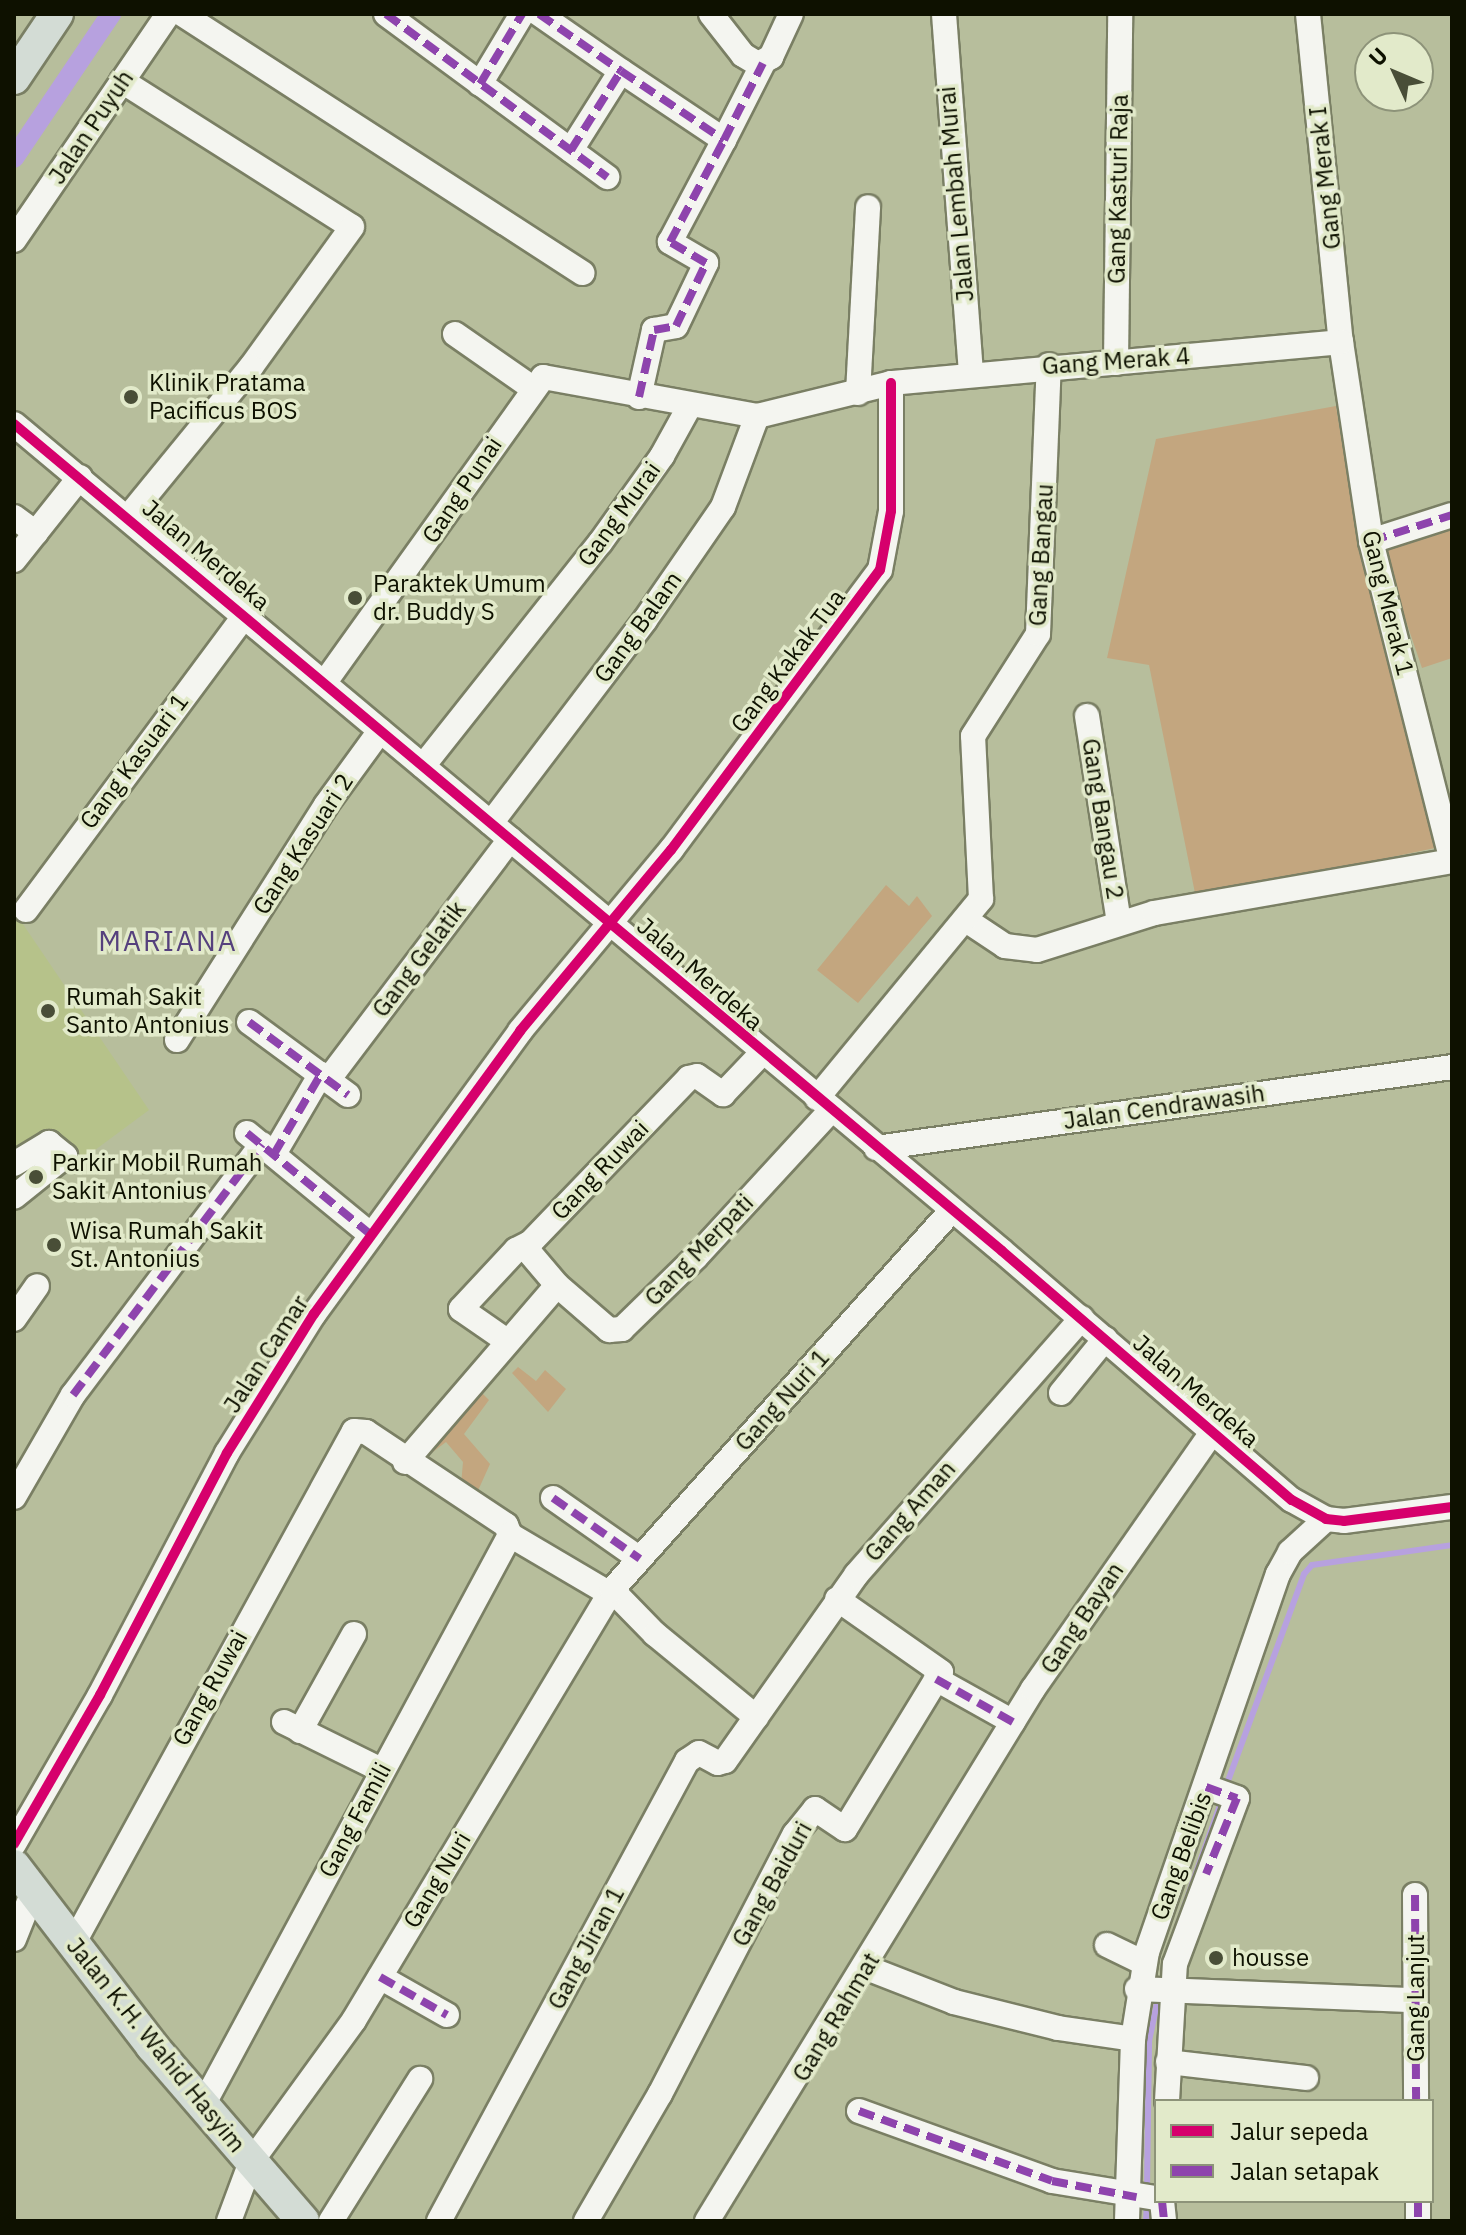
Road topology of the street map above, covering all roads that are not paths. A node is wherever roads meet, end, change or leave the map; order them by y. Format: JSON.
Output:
{"nodes":[{"id":1,"x":57,"y":14,"type":"edge"},
{"id":2,"x":168,"y":14,"type":"edge"},
{"id":3,"x":182,"y":14,"type":"edge"},
{"id":4,"x":386,"y":14,"type":"edge"},
{"id":5,"x":522,"y":14,"type":"edge"},
{"id":6,"x":539,"y":14,"type":"edge"},
{"id":7,"x":711,"y":14,"type":"edge"},
{"id":8,"x":791,"y":14,"type":"edge"},
{"id":9,"x":944,"y":14,"type":"edge"},
{"id":10,"x":1120,"y":14,"type":"edge"},
{"id":11,"x":1308,"y":14,"type":"edge"},
{"id":12,"x":763,"y":63,"type":"junction"},
{"id":13,"x":621,"y":71,"type":"junction"},
{"id":14,"x":14,"y":78,"type":"edge"},
{"id":15,"x":122,"y":81,"type":"junction"},
{"id":16,"x":480,"y":84,"type":"junction"},
{"id":17,"x":724,"y":140,"type":"junction"},
{"id":18,"x":571,"y":150,"type":"junction"},
{"id":19,"x":607,"y":177,"type":"dead end"},
{"id":20,"x":868,"y":207,"type":"dead end"},
{"id":21,"x":14,"y":240,"type":"edge"},
{"id":22,"x":582,"y":273,"type":"dead end"},
{"id":23,"x":455,"y":334,"type":"dead end"},
{"id":24,"x":1341,"y":342,"type":"junction"},
{"id":25,"x":1116,"y":363,"type":"junction"},
{"id":26,"x":1049,"y":365,"type":"junction"},
{"id":27,"x":971,"y":374,"type":"junction"},
{"id":28,"x":537,"y":382,"type":"junction"},
{"id":29,"x":891,"y":383,"type":"junction"},
{"id":30,"x":858,"y":393,"type":"junction"},
{"id":31,"x":639,"y":397,"type":"junction"},
{"id":32,"x":689,"y":407,"type":"junction"},
{"id":33,"x":757,"y":416,"type":"junction"},
{"id":34,"x":14,"y":424,"type":"edge"},
{"id":35,"x":80,"y":477,"type":"junction"},
{"id":36,"x":1452,"y":515,"type":"edge"},
{"id":37,"x":129,"y":516,"type":"junction"},
{"id":38,"x":14,"y":517,"type":"edge"},
{"id":39,"x":36,"y":533,"type":"junction"},
{"id":40,"x":1371,"y":541,"type":"junction"},
{"id":41,"x":14,"y":560,"type":"edge"},
{"id":42,"x":245,"y":615,"type":"junction"},
{"id":43,"x":325,"y":682,"type":"junction"},
{"id":44,"x":1087,"y":716,"type":"dead end"},
{"id":45,"x":380,"y":731,"type":"junction"},
{"id":46,"x":423,"y":766,"type":"junction"},
{"id":47,"x":500,"y":831,"type":"junction"},
{"id":48,"x":1452,"y":860,"type":"edge"},
{"id":49,"x":26,"y":910,"type":"dead end"},
{"id":50,"x":966,"y":920,"type":"junction"},
{"id":51,"x":1119,"y":922,"type":"junction"},
{"id":52,"x":610,"y":923,"type":"junction"},
{"id":53,"x":249,"y":1022,"type":"dead end"},
{"id":54,"x":177,"y":1040,"type":"dead end"},
{"id":55,"x":756,"y":1059,"type":"junction"},
{"id":56,"x":1452,"y":1067,"type":"edge"},
{"id":57,"x":332,"y":1083,"type":"junction"},
{"id":58,"x":824,"y":1104,"type":"junction"},
{"id":59,"x":261,"y":1144,"type":"junction"},
{"id":60,"x":876,"y":1148,"type":"junction"},
{"id":61,"x":14,"y":1164,"type":"edge"},
{"id":62,"x":14,"y":1197,"type":"edge"},
{"id":63,"x":952,"y":1210,"type":"junction"},
{"id":64,"x":371,"y":1235,"type":"junction"},
{"id":65,"x":530,"y":1243,"type":"junction"},
{"id":66,"x":557,"y":1285,"type":"junction"},
{"id":67,"x":37,"y":1286,"type":"dead end"},
{"id":68,"x":1082,"y":1318,"type":"junction"},
{"id":69,"x":14,"y":1319,"type":"edge"},
{"id":70,"x":1105,"y":1339,"type":"junction"},
{"id":71,"x":507,"y":1341,"type":"junction"},
{"id":72,"x":1061,"y":1393,"type":"dead end"},
{"id":73,"x":1213,"y":1431,"type":"junction"},
{"id":74,"x":405,"y":1462,"type":"junction"},
{"id":75,"x":14,"y":1497,"type":"edge"},
{"id":76,"x":553,"y":1498,"type":"dead end"},
{"id":77,"x":1452,"y":1507,"type":"edge"},
{"id":78,"x":1326,"y":1519,"type":"junction"},
{"id":79,"x":510,"y":1535,"type":"junction"},
{"id":80,"x":640,"y":1559,"type":"junction"},
{"id":81,"x":611,"y":1592,"type":"junction"},
{"id":82,"x":837,"y":1599,"type":"junction"},
{"id":83,"x":354,"y":1634,"type":"dead end"},
{"id":84,"x":936,"y":1679,"type":"junction"},
{"id":85,"x":756,"y":1717,"type":"junction"},
{"id":86,"x":1013,"y":1722,"type":"junction"},
{"id":87,"x":381,"y":1770,"type":"junction"},
{"id":88,"x":1217,"y":1791,"type":"junction"},
{"id":89,"x":958,"y":1809,"type":"joint"},
{"id":90,"x":14,"y":1844,"type":"edge"},
{"id":91,"x":14,"y":1866,"type":"edge"},
{"id":92,"x":1190,"y":1870,"type":"junction"},
{"id":93,"x":32,"y":1894,"type":"junction"},
{"id":94,"x":1415,"y":1895,"type":"dead end"},
{"id":95,"x":14,"y":1939,"type":"edge"},
{"id":96,"x":73,"y":1944,"type":"junction"},
{"id":97,"x":1107,"y":1945,"type":"dead end"},
{"id":98,"x":1144,"y":1963,"type":"junction"},
{"id":99,"x":867,"y":1968,"type":"junction"},
{"id":100,"x":380,"y":1977,"type":"junction"},
{"id":101,"x":1156,"y":1990,"type":"junction"},
{"id":102,"x":1415,"y":2000,"type":"junction"},
{"id":103,"x":447,"y":2015,"type":"dead end"},
{"id":104,"x":1133,"y":2039,"type":"junction"},
{"id":105,"x":1168,"y":2062,"type":"junction"},
{"id":106,"x":1306,"y":2078,"type":"dead end"},
{"id":107,"x":420,"y":2079,"type":"dead end"},
{"id":108,"x":1167,"y":2099,"type":"edge"},
{"id":109,"x":1416,"y":2099,"type":"edge"},
{"id":110,"x":202,"y":2107,"type":"junction"},
{"id":111,"x":859,"y":2111,"type":"dead end"},
{"id":112,"x":251,"y":2162,"type":"junction"},
{"id":113,"x":1140,"y":2197,"type":"edge"},
{"id":114,"x":229,"y":2221,"type":"edge"},
{"id":115,"x":303,"y":2221,"type":"edge"},
{"id":116,"x":331,"y":2221,"type":"edge"},
{"id":117,"x":439,"y":2221,"type":"edge"},
{"id":118,"x":586,"y":2221,"type":"edge"},
{"id":119,"x":707,"y":2221,"type":"edge"},
{"id":120,"x":1127,"y":2221,"type":"edge"}],
"edges":[{"from":1,"to":14,"type":"main road"},
{"from":2,"to":15,"type":"street","name":"Jalan Puyuh"},
{"from":3,"to":22,"type":"street"},
{"from":4,"to":16,"type":"street"},
{"from":5,"to":16,"type":"street"},
{"from":6,"to":13,"type":"street"},
{"from":7,"to":12,"type":"street"},
{"from":8,"to":12,"type":"street"},
{"from":9,"to":27,"type":"street","name":"Jalan Lembah Murai"},
{"from":10,"to":25,"type":"street","name":"Gang Kasturi Raja"},
{"from":11,"to":24,"type":"street","name":"Gang Merak I"},
{"from":12,"to":17,"type":"street"},
{"from":13,"to":17,"type":"street"},
{"from":13,"to":18,"type":"street"},
{"from":15,"to":21,"type":"street","name":"Jalan Puyuh"},
{"from":15,"to":37,"type":"street"},
{"from":16,"to":18,"type":"street"},
{"from":17,"to":31,"type":"street"},
{"from":18,"to":19,"type":"street"},
{"from":20,"to":30,"type":"street"},
{"from":23,"to":28,"type":"street"},
{"from":24,"to":25,"type":"street","name":"Gang Merak 4"},
{"from":24,"to":40,"type":"street","name":"Gang Merak 1"},
{"from":25,"to":26,"type":"street","name":"Gang Merak 4"},
{"from":26,"to":27,"type":"street","name":"Gang Merak 4"},
{"from":26,"to":50,"type":"street","name":"Gang Bangau"},
{"from":27,"to":29,"type":"street","name":"Gang Merak 4"},
{"from":28,"to":31,"type":"street"},
{"from":28,"to":43,"type":"street","name":"Gang Punai"},
{"from":29,"to":30,"type":"street","name":"Gang Merak 4"},
{"from":29,"to":52,"type":"street","name":"Gang Kakak Tua"},
{"from":30,"to":33,"type":"street","name":"Gang Merak 4"},
{"from":31,"to":32,"type":"street"},
{"from":32,"to":33,"type":"street"},
{"from":32,"to":46,"type":"street","name":"Gang Murai"},
{"from":33,"to":47,"type":"street","name":"Gang Balam"},
{"from":34,"to":35,"type":"street","name":"Jalan Merdeka"},
{"from":35,"to":37,"type":"street","name":"Jalan Merdeka"},
{"from":35,"to":39,"type":"street"},
{"from":36,"to":40,"type":"street"},
{"from":37,"to":42,"type":"street","name":"Jalan Merdeka"},
{"from":38,"to":39,"type":"street"},
{"from":39,"to":41,"type":"street"},
{"from":40,"to":48,"type":"street","name":"Gang Merak 1"},
{"from":42,"to":43,"type":"street","name":"Jalan Merdeka"},
{"from":42,"to":49,"type":"street","name":"Gang Kasuari 1"},
{"from":43,"to":45,"type":"street","name":"Jalan Merdeka"},
{"from":44,"to":51,"type":"street","name":"Gang Bangau 2"},
{"from":45,"to":46,"type":"street","name":"Jalan Merdeka"},
{"from":45,"to":54,"type":"street","name":"Gang Kasuari 2"},
{"from":46,"to":47,"type":"street","name":"Jalan Merdeka"},
{"from":47,"to":52,"type":"street","name":"Jalan Merdeka"},
{"from":47,"to":57,"type":"street","name":"Gang Gelatik"},
{"from":48,"to":51,"type":"street"},
{"from":50,"to":51,"type":"street"},
{"from":50,"to":58,"type":"street","name":"Gang Bangau"},
{"from":52,"to":55,"type":"street","name":"Jalan Merdeka"},
{"from":52,"to":64,"type":"street","name":"Jalan Camar"},
{"from":53,"to":57,"type":"street"},
{"from":55,"to":58,"type":"street","name":"Jalan Merdeka"},
{"from":55,"to":65,"type":"street","name":"Gang Ruwai"},
{"from":56,"to":60,"type":"street","name":"Jalan Cendrawasih"},
{"from":57,"to":59,"type":"street","name":"Gang Gelatik"},
{"from":58,"to":60,"type":"street","name":"Jalan Merdeka"},
{"from":58,"to":66,"type":"street","name":"Gang Merpati"},
{"from":59,"to":64,"type":"street"},
{"from":59,"to":75,"type":"street","name":"Gang Gelatik"},
{"from":60,"to":63,"type":"street","name":"Jalan Merdeka"},
{"from":61,"to":62,"type":"street"},
{"from":63,"to":68,"type":"street","name":"Jalan Merdeka"},
{"from":63,"to":80,"type":"street","name":"Gang Nuri 1"},
{"from":64,"to":90,"type":"street","name":"Jalan Camar"},
{"from":65,"to":66,"type":"street"},
{"from":65,"to":71,"type":"street"},
{"from":66,"to":71,"type":"street"},
{"from":67,"to":69,"type":"street"},
{"from":68,"to":70,"type":"street","name":"Jalan Merdeka"},
{"from":68,"to":82,"type":"street","name":"Gang Aman"},
{"from":70,"to":72,"type":"street"},
{"from":70,"to":73,"type":"street","name":"Jalan Merdeka"},
{"from":71,"to":74,"type":"street"},
{"from":73,"to":78,"type":"street","name":"Jalan Merdeka"},
{"from":73,"to":86,"type":"street","name":"Gang Bayan"},
{"from":74,"to":79,"type":"street"},
{"from":74,"to":96,"type":"street","name":"Gang Ruwai"},
{"from":76,"to":80,"type":"street"},
{"from":77,"to":78,"type":"street"},
{"from":78,"to":88,"type":"street","name":"Gang Belibis"},
{"from":79,"to":81,"type":"street"},
{"from":79,"to":87,"type":"street","name":"Gang Famili"},
{"from":80,"to":81,"type":"street","name":"Gang Nuri 1"},
{"from":81,"to":85,"type":"street"},
{"from":81,"to":100,"type":"street","name":"Gang Nuri"},
{"from":82,"to":84,"type":"street"},
{"from":82,"to":85,"type":"street","name":"Gang Aman"},
{"from":83,"to":87,"type":"street"},
{"from":84,"to":86,"type":"street"},
{"from":84,"to":118,"type":"street","name":"Gang Baiduri"},
{"from":85,"to":117,"type":"street","name":"Gang Jiran 1"},
{"from":86,"to":89,"type":"street","name":"Gang Bayan"},
{"from":87,"to":110,"type":"street","name":"Gang Famili"},
{"from":88,"to":92,"type":"street","name":"Gang Belibis"},
{"from":88,"to":92,"type":"street"},
{"from":89,"to":99,"type":"street","name":"Gang Rahmat"},
{"from":91,"to":93,"type":"main road","name":"Jalan K.H. Wahid Hasyim"},
{"from":92,"to":98,"type":"street","name":"Gang Belibis"},
{"from":92,"to":101,"type":"street"},
{"from":93,"to":95,"type":"street"},
{"from":93,"to":96,"type":"main road","name":"Jalan K.H. Wahid Hasyim"},
{"from":94,"to":102,"type":"street","name":"Gang Lanjut"},
{"from":96,"to":110,"type":"main road","name":"Jalan K.H. Wahid Hasyim"},
{"from":97,"to":98,"type":"street"},
{"from":98,"to":101,"type":"street","name":"Gang Belibis"},
{"from":99,"to":104,"type":"street"},
{"from":99,"to":119,"type":"street","name":"Gang Rahmat"},
{"from":100,"to":103,"type":"street"},
{"from":100,"to":112,"type":"street","name":"Gang Nuri"},
{"from":101,"to":102,"type":"street"},
{"from":101,"to":104,"type":"street","name":"Gang Belibis"},
{"from":101,"to":105,"type":"street"},
{"from":102,"to":109,"type":"street","name":"Gang Lanjut"},
{"from":104,"to":113,"type":"street","name":"Gang Belibis"},
{"from":105,"to":106,"type":"street"},
{"from":105,"to":108,"type":"street"},
{"from":107,"to":116,"type":"street"},
{"from":110,"to":112,"type":"main road","name":"Jalan K.H. Wahid Hasyim"},
{"from":111,"to":113,"type":"street"},
{"from":112,"to":114,"type":"street","name":"Gang Nuri"},
{"from":112,"to":115,"type":"main road","name":"Jalan K.H. Wahid Hasyim"},
{"from":113,"to":120,"type":"street","name":"Gang Belibis"}]}
